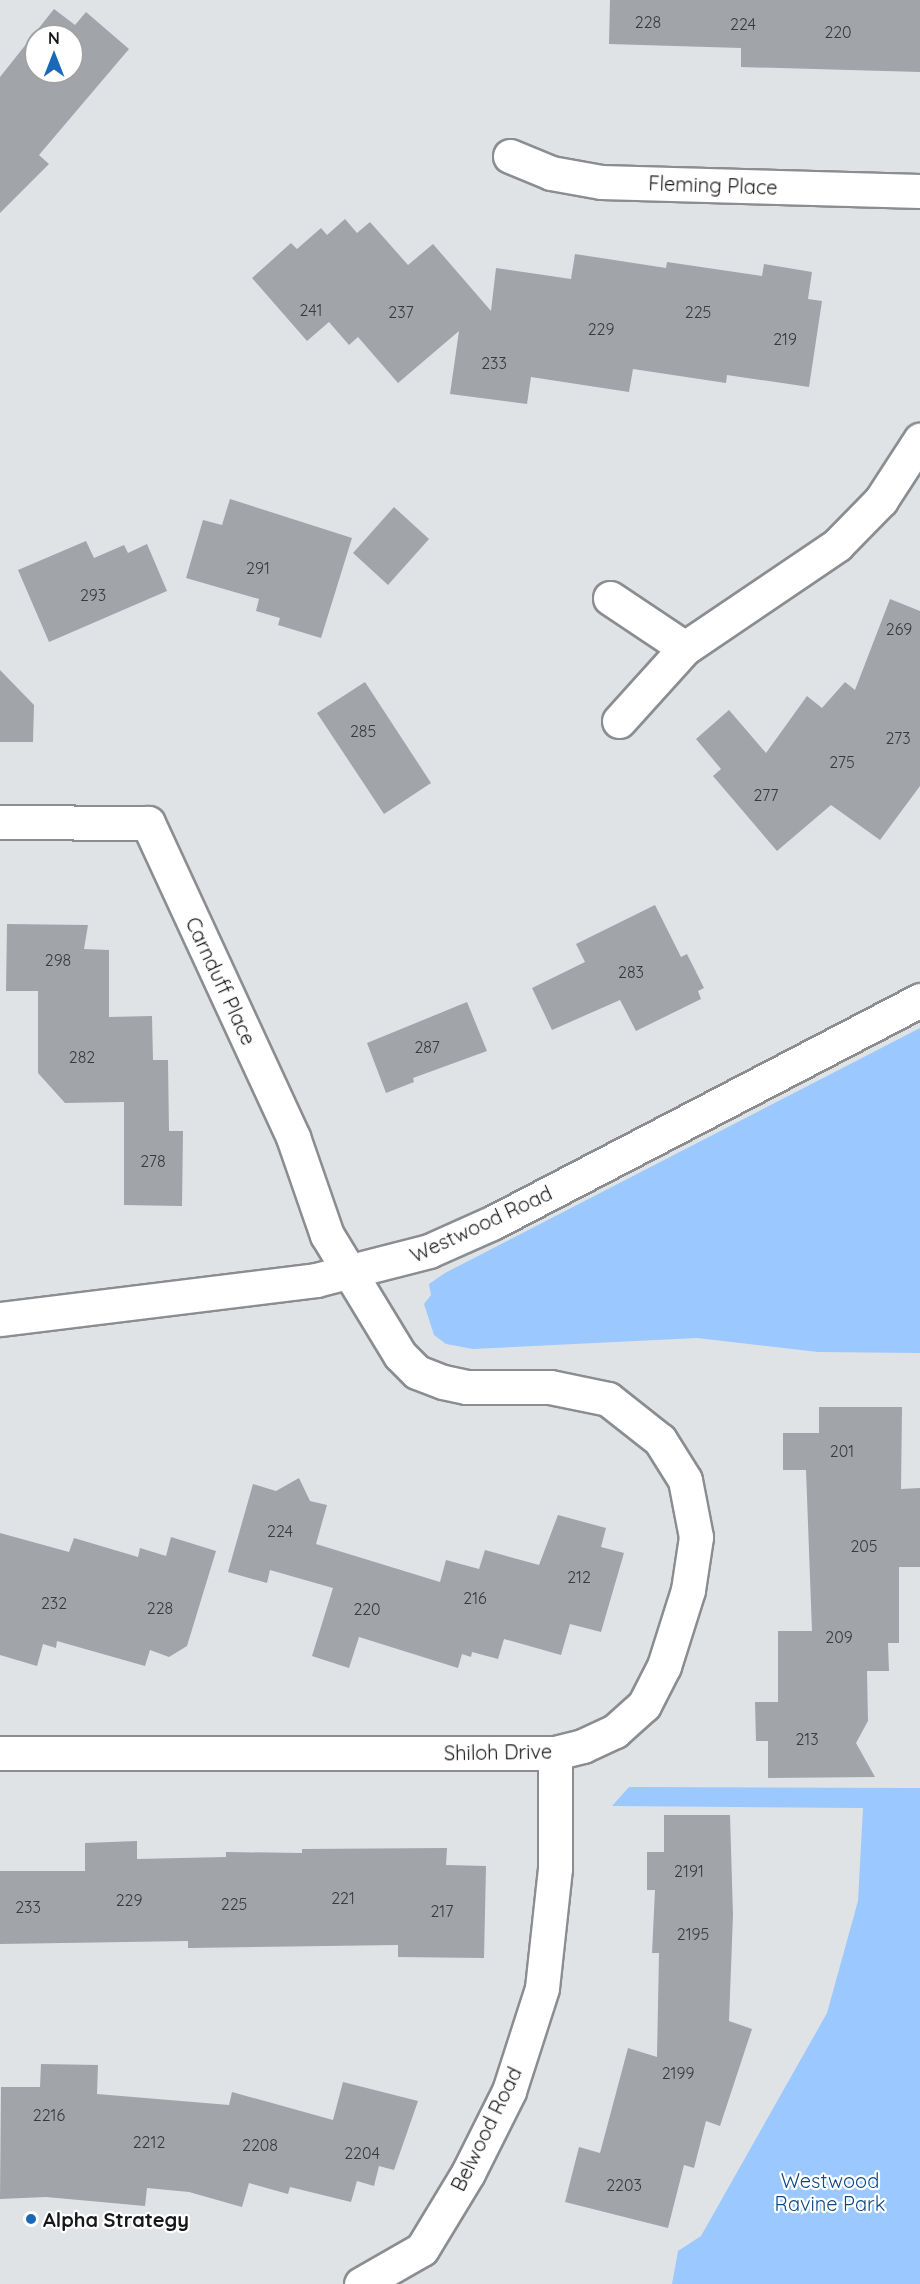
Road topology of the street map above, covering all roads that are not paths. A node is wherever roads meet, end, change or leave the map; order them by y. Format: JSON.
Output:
{"nodes":[{"id":1,"x":510,"y":156,"type":"dead end"},
{"id":2,"x":920,"y":191,"type":"edge"},
{"id":3,"x":920,"y":440,"type":"edge"},
{"id":4,"x":610,"y":598,"type":"dead end"},
{"id":5,"x":685,"y":648,"type":"junction"},
{"id":6,"x":619,"y":721,"type":"dead end"},
{"id":7,"x":0,"y":822,"type":"edge"},
{"id":8,"x":920,"y":1000,"type":"edge"},
{"id":9,"x":351,"y":1274,"type":"junction"},
{"id":10,"x":0,"y":1319,"type":"edge"},
{"id":11,"x":0,"y":1753,"type":"edge"},
{"id":12,"x":555,"y":1753,"type":"junction"},
{"id":13,"x":361,"y":2284,"type":"edge"}],
"edges":[{"from":1,"to":2,"type":"street","name":"Fleming Place"},
{"from":3,"to":5,"type":"street"},
{"from":4,"to":5,"type":"street"},
{"from":5,"to":6,"type":"street"},
{"from":7,"to":9,"type":"street","name":"Carnduff Place"},
{"from":8,"to":9,"type":"street","name":"Westwood Road"},
{"from":9,"to":10,"type":"street","name":"Westwood Road"},
{"from":9,"to":12,"type":"street","name":"Shiloh Drive"},
{"from":11,"to":12,"type":"street","name":"Shiloh Drive"},
{"from":12,"to":13,"type":"street","name":"Belwood Road"}]}
